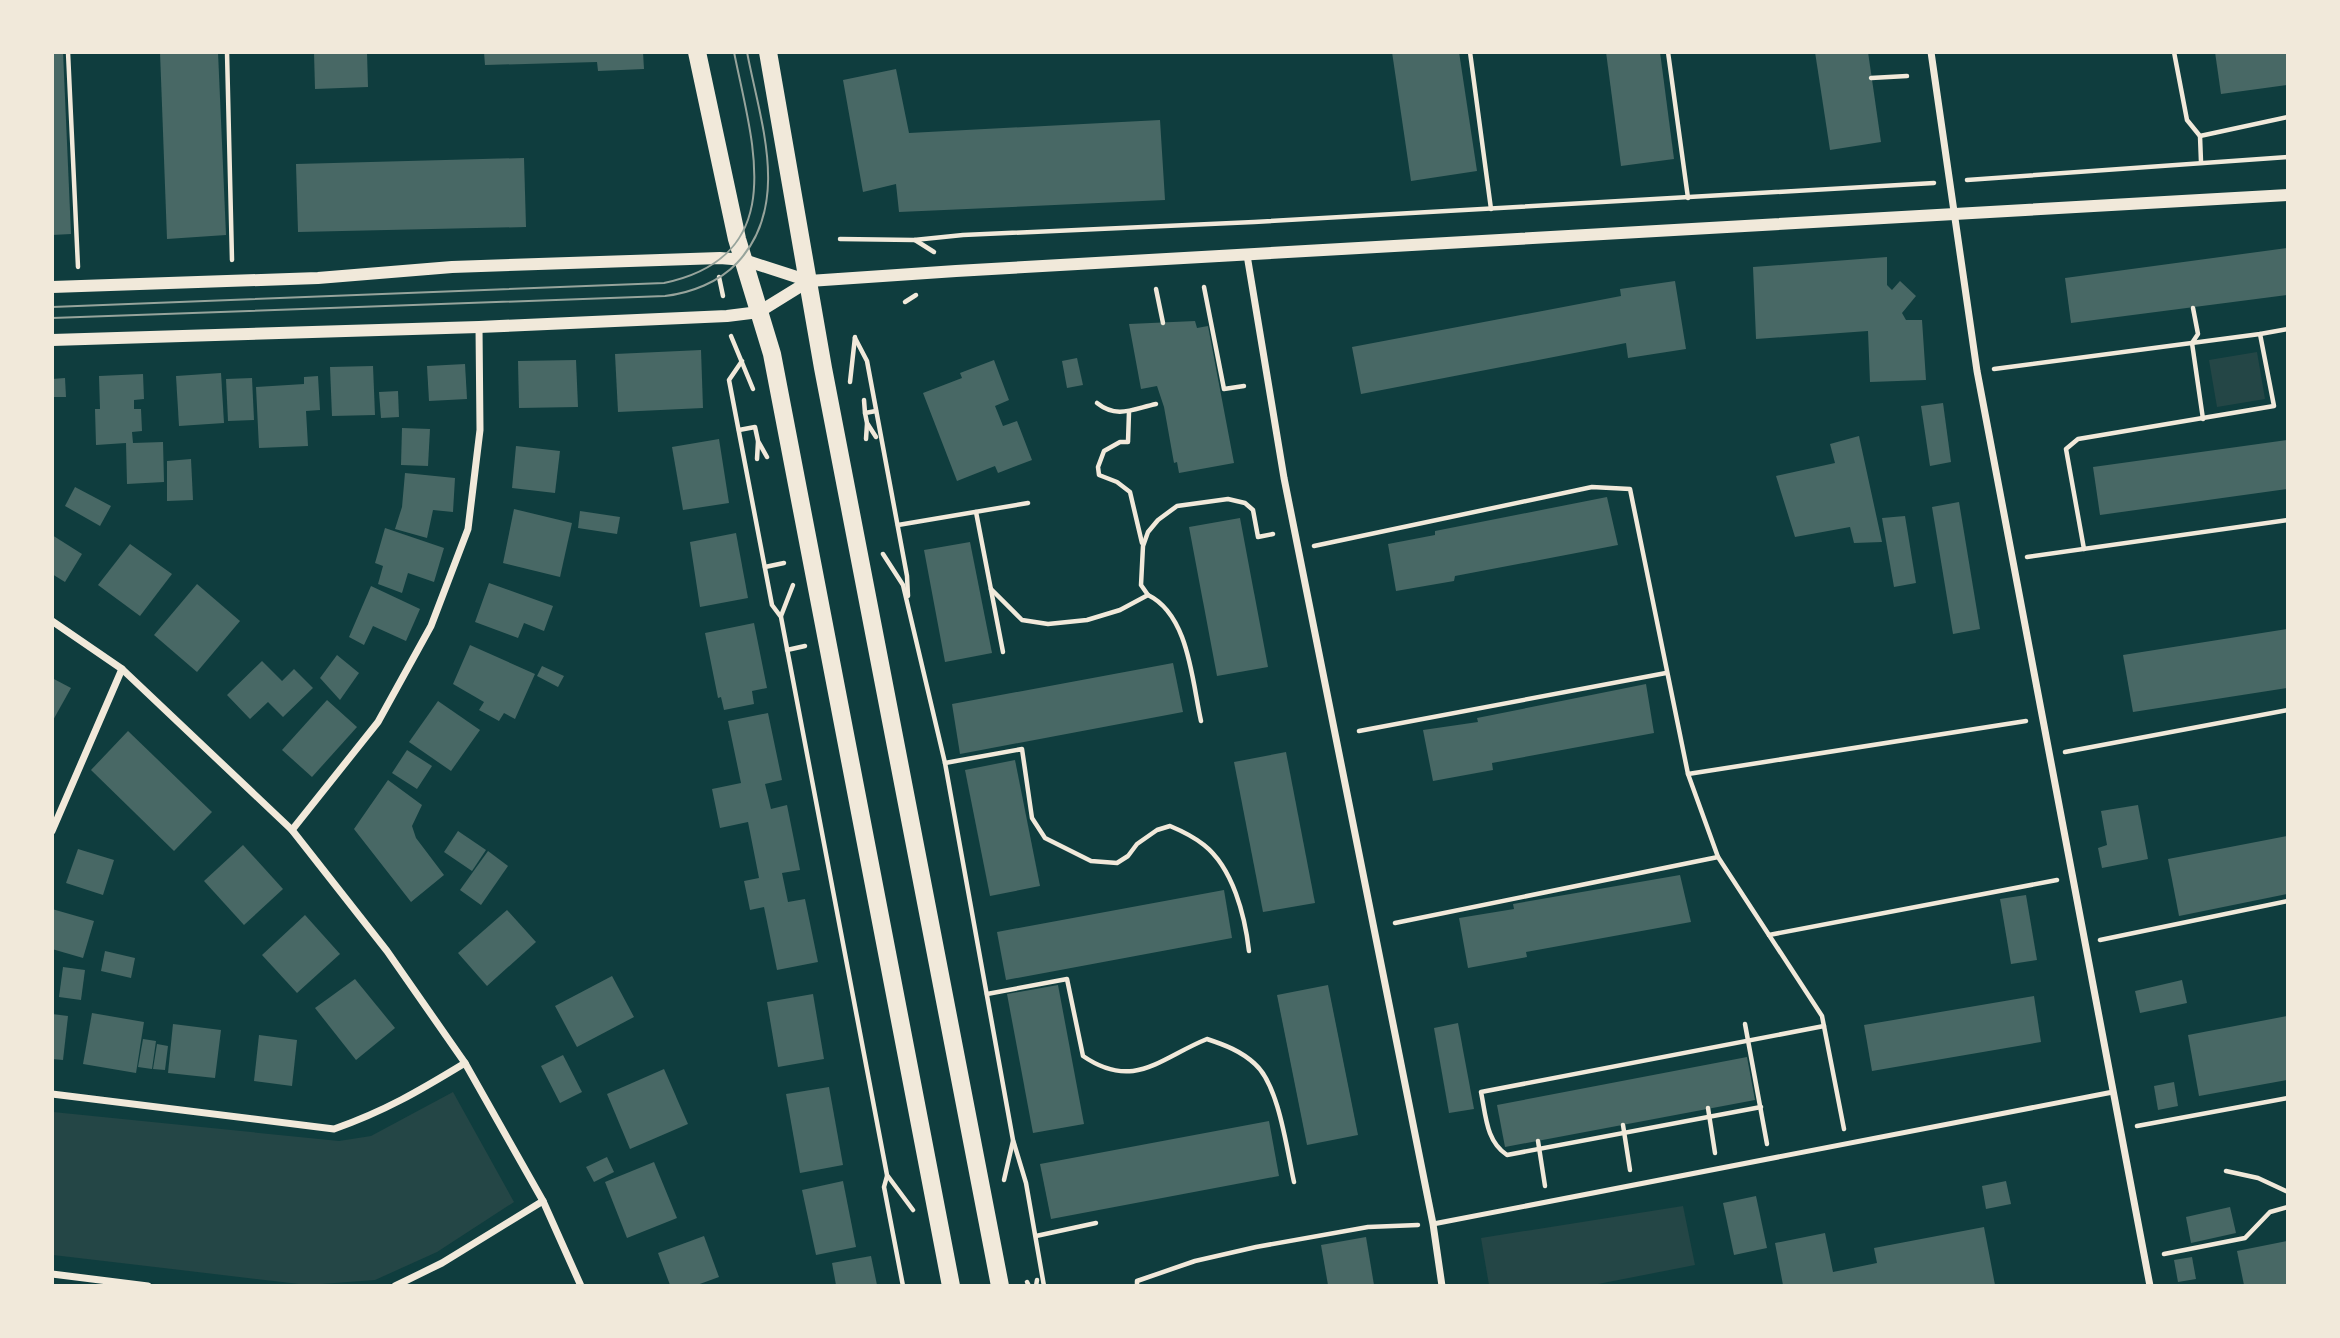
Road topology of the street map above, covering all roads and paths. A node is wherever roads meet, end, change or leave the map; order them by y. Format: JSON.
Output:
{"nodes":[{"id":1,"x":68,"y":52,"type":"edge"},
{"id":2,"x":227,"y":52,"type":"edge"},
{"id":3,"x":697,"y":52,"type":"edge"},
{"id":4,"x":768,"y":52,"type":"edge"},
{"id":5,"x":1470,"y":52,"type":"edge"},
{"id":6,"x":1668,"y":52,"type":"edge"},
{"id":7,"x":1931,"y":52,"type":"edge"},
{"id":8,"x":2174,"y":52,"type":"edge"},
{"id":9,"x":1907,"y":76,"type":"dead end"},
{"id":10,"x":1871,"y":78,"type":"dead end"},
{"id":11,"x":2287,"y":117,"type":"edge"},
{"id":12,"x":2200,"y":135,"type":"junction"},
{"id":13,"x":2287,"y":157,"type":"edge"},
{"id":14,"x":2201,"y":162,"type":"junction"},
{"id":15,"x":1951,"y":182,"type":"junction"},
{"id":16,"x":2287,"y":195,"type":"edge"},
{"id":17,"x":1688,"y":198,"type":"junction"},
{"id":18,"x":1491,"y":209,"type":"junction"},
{"id":19,"x":1955,"y":215,"type":"junction"},
{"id":20,"x":840,"y":239,"type":"dead end"},
{"id":21,"x":1247,"y":256,"type":"junction"},
{"id":22,"x":232,"y":260,"type":"dead end"},
{"id":23,"x":744,"y":260,"type":"junction"},
{"id":24,"x":78,"y":267,"type":"dead end"},
{"id":25,"x":809,"y":281,"type":"junction"},
{"id":26,"x":1204,"y":286,"type":"dead end"},
{"id":27,"x":52,"y":287,"type":"edge"},
{"id":28,"x":1156,"y":289,"type":"dead end"},
{"id":29,"x":2193,"y":307,"type":"dead end"},
{"id":30,"x":760,"y":312,"type":"junction"},
{"id":31,"x":1163,"y":323,"type":"dead end"},
{"id":32,"x":479,"y":327,"type":"junction"},
{"id":33,"x":2287,"y":329,"type":"edge"},
{"id":34,"x":2260,"y":334,"type":"junction"},
{"id":35,"x":855,"y":337,"type":"dead end"},
{"id":36,"x":52,"y":340,"type":"edge"},
{"id":37,"x":2192,"y":343,"type":"junction"},
{"id":38,"x":741,"y":361,"type":"dead end"},
{"id":39,"x":1977,"y":371,"type":"junction"},
{"id":40,"x":1244,"y":386,"type":"dead end"},
{"id":41,"x":864,"y":400,"type":"dead end"},
{"id":42,"x":1097,"y":403,"type":"dead end"},
{"id":43,"x":1156,"y":404,"type":"dead end"},
{"id":44,"x":876,"y":411,"type":"junction"},
{"id":45,"x":1129,"y":412,"type":"junction"},
{"id":46,"x":865,"y":413,"type":"junction"},
{"id":47,"x":2203,"y":419,"type":"junction"},
{"id":48,"x":867,"y":423,"type":"junction"},
{"id":49,"x":739,"y":430,"type":"junction"},
{"id":50,"x":876,"y":437,"type":"dead end"},
{"id":51,"x":866,"y":439,"type":"dead end"},
{"id":52,"x":758,"y":441,"type":"junction"},
{"id":53,"x":767,"y":457,"type":"dead end"},
{"id":54,"x":757,"y":459,"type":"dead end"},
{"id":55,"x":1028,"y":503,"type":"dead end"},
{"id":56,"x":976,"y":512,"type":"junction"},
{"id":57,"x":2287,"y":520,"type":"edge"},
{"id":58,"x":898,"y":525,"type":"junction"},
{"id":59,"x":1273,"y":534,"type":"dead end"},
{"id":60,"x":1143,"y":546,"type":"junction"},
{"id":61,"x":2084,"y":549,"type":"junction"},
{"id":62,"x":1300,"y":550,"type":"junction"},
{"id":63,"x":2012,"y":559,"type":"junction"},
{"id":64,"x":784,"y":563,"type":"dead end"},
{"id":65,"x":765,"y":567,"type":"junction"},
{"id":66,"x":991,"y":589,"type":"junction"},
{"id":67,"x":1148,"y":595,"type":"junction"},
{"id":68,"x":52,"y":621,"type":"edge"},
{"id":69,"x":806,"y":646,"type":"dead end"},
{"id":70,"x":787,"y":650,"type":"junction"},
{"id":71,"x":1003,"y":652,"type":"dead end"},
{"id":72,"x":122,"y":669,"type":"junction"},
{"id":73,"x":1666,"y":673,"type":"junction"},
{"id":74,"x":2287,"y":710,"type":"edge"},
{"id":75,"x":2043,"y":718,"type":"junction"},
{"id":76,"x":1200,"y":721,"type":"dead end"},
{"id":77,"x":1359,"y":731,"type":"dead end"},
{"id":78,"x":2049,"y":755,"type":"junction"},
{"id":79,"x":946,"y":763,"type":"junction"},
{"id":80,"x":1688,"y":774,"type":"junction"},
{"id":81,"x":292,"y":830,"type":"junction"},
{"id":82,"x":52,"y":831,"type":"edge"},
{"id":83,"x":1718,"y":857,"type":"junction"},
{"id":84,"x":2073,"y":877,"type":"junction"},
{"id":85,"x":2287,"y":901,"type":"edge"},
{"id":86,"x":1395,"y":923,"type":"dead end"},
{"id":87,"x":1769,"y":935,"type":"junction"},
{"id":88,"x":2085,"y":943,"type":"junction"},
{"id":89,"x":1249,"y":951,"type":"dead end"},
{"id":90,"x":987,"y":994,"type":"junction"},
{"id":91,"x":1745,"y":1024,"type":"dead end"},
{"id":92,"x":1824,"y":1026,"type":"junction"},
{"id":93,"x":1748,"y":1041,"type":"junction"},
{"id":94,"x":465,"y":1063,"type":"junction"},
{"id":95,"x":2113,"y":1092,"type":"junction"},
{"id":96,"x":52,"y":1094,"type":"edge"},
{"id":97,"x":2287,"y":1098,"type":"edge"},
{"id":98,"x":1760,"y":1107,"type":"junction"},
{"id":99,"x":1708,"y":1108,"type":"dead end"},
{"id":100,"x":1709,"y":1117,"type":"junction"},
{"id":101,"x":1623,"y":1125,"type":"dead end"},
{"id":102,"x":2120,"y":1130,"type":"junction"},
{"id":103,"x":1624,"y":1133,"type":"junction"},
{"id":104,"x":1538,"y":1141,"type":"dead end"},
{"id":105,"x":1847,"y":1144,"type":"junction"},
{"id":106,"x":1539,"y":1150,"type":"junction"},
{"id":107,"x":1770,"y":1158,"type":"junction"},
{"id":108,"x":1717,"y":1169,"type":"junction"},
{"id":109,"x":2226,"y":1171,"type":"dead end"},
{"id":110,"x":1294,"y":1182,"type":"dead end"},
{"id":111,"x":1632,"y":1185,"type":"junction"},
{"id":112,"x":2287,"y":1192,"type":"edge"},
{"id":113,"x":1548,"y":1200,"type":"junction"},
{"id":114,"x":543,"y":1201,"type":"junction"},
{"id":115,"x":2287,"y":1207,"type":"edge"},
{"id":116,"x":1096,"y":1223,"type":"dead end"},
{"id":117,"x":1433,"y":1224,"type":"junction"},
{"id":118,"x":1400,"y":1225,"type":"dead end"},
{"id":119,"x":1036,"y":1236,"type":"junction"},
{"id":120,"x":2164,"y":1254,"type":"dead end"},
{"id":121,"x":52,"y":1274,"type":"edge"},
{"id":122,"x":148,"y":1286,"type":"edge"},
{"id":123,"x":395,"y":1286,"type":"edge"},
{"id":124,"x":581,"y":1286,"type":"edge"},
{"id":125,"x":903,"y":1286,"type":"edge"},
{"id":126,"x":951,"y":1286,"type":"edge"},
{"id":127,"x":1000,"y":1286,"type":"edge"},
{"id":128,"x":1044,"y":1286,"type":"edge"},
{"id":129,"x":1137,"y":1286,"type":"edge"},
{"id":130,"x":1442,"y":1286,"type":"edge"},
{"id":131,"x":2150,"y":1286,"type":"edge"}],
"edges":[{"from":1,"to":24,"type":"path"},
{"from":2,"to":22,"type":"path"},
{"from":3,"to":23,"type":"main road"},
{"from":4,"to":25,"type":"main road"},
{"from":5,"to":18,"type":"path"},
{"from":6,"to":17,"type":"path"},
{"from":7,"to":15,"type":"street"},
{"from":8,"to":12,"type":"path"},
{"from":9,"to":10,"type":"path"},
{"from":11,"to":12,"type":"path"},
{"from":12,"to":14,"type":"path"},
{"from":13,"to":14,"type":"path"},
{"from":14,"to":15,"type":"path"},
{"from":15,"to":17,"type":"path"},
{"from":15,"to":19,"type":"street"},
{"from":16,"to":19,"type":"street"},
{"from":17,"to":18,"type":"path"},
{"from":18,"to":20,"type":"path"},
{"from":19,"to":21,"type":"street"},
{"from":19,"to":39,"type":"street"},
{"from":21,"to":25,"type":"street"},
{"from":21,"to":62,"type":"street"},
{"from":23,"to":25,"type":"street"},
{"from":23,"to":27,"type":"street"},
{"from":23,"to":30,"type":"main road"},
{"from":25,"to":30,"type":"street"},
{"from":25,"to":127,"type":"main road"},
{"from":26,"to":40,"type":"path"},
{"from":28,"to":31,"type":"path"},
{"from":29,"to":37,"type":"path"},
{"from":30,"to":32,"type":"street"},
{"from":30,"to":126,"type":"main road"},
{"from":32,"to":36,"type":"street"},
{"from":32,"to":81,"type":"street"},
{"from":33,"to":34,"type":"path"},
{"from":34,"to":37,"type":"path"},
{"from":34,"to":47,"type":"path"},
{"from":35,"to":44,"type":"path"},
{"from":37,"to":39,"type":"path"},
{"from":37,"to":47,"type":"path"},
{"from":38,"to":49,"type":"path"},
{"from":39,"to":63,"type":"street"},
{"from":41,"to":46,"type":"path"},
{"from":42,"to":45,"type":"path"},
{"from":43,"to":45,"type":"path"},
{"from":44,"to":46,"type":"path"},
{"from":44,"to":58,"type":"path"},
{"from":45,"to":60,"type":"path"},
{"from":46,"to":48,"type":"path"},
{"from":47,"to":61,"type":"path"},
{"from":48,"to":50,"type":"path"},
{"from":48,"to":51,"type":"path"},
{"from":49,"to":52,"type":"path"},
{"from":49,"to":65,"type":"path"},
{"from":52,"to":53,"type":"path"},
{"from":52,"to":54,"type":"path"},
{"from":55,"to":56,"type":"path"},
{"from":56,"to":58,"type":"path"},
{"from":56,"to":66,"type":"path"},
{"from":57,"to":61,"type":"path"},
{"from":58,"to":79,"type":"path"},
{"from":59,"to":60,"type":"path"},
{"from":60,"to":67,"type":"path"},
{"from":61,"to":63,"type":"path"},
{"from":62,"to":73,"type":"path"},
{"from":62,"to":117,"type":"street"},
{"from":63,"to":75,"type":"street"},
{"from":64,"to":65,"type":"path"},
{"from":65,"to":70,"type":"path"},
{"from":66,"to":67,"type":"path"},
{"from":66,"to":71,"type":"path"},
{"from":67,"to":76,"type":"path"},
{"from":68,"to":72,"type":"street"},
{"from":69,"to":70,"type":"path"},
{"from":70,"to":125,"type":"path"},
{"from":72,"to":81,"type":"street"},
{"from":72,"to":82,"type":"street"},
{"from":73,"to":77,"type":"path"},
{"from":73,"to":80,"type":"path"},
{"from":74,"to":78,"type":"path"},
{"from":75,"to":78,"type":"street"},
{"from":75,"to":80,"type":"path"},
{"from":78,"to":84,"type":"street"},
{"from":79,"to":89,"type":"path"},
{"from":79,"to":90,"type":"path"},
{"from":80,"to":83,"type":"path"},
{"from":81,"to":94,"type":"street"},
{"from":83,"to":86,"type":"path"},
{"from":83,"to":87,"type":"path"},
{"from":84,"to":87,"type":"path"},
{"from":84,"to":88,"type":"street"},
{"from":85,"to":88,"type":"path"},
{"from":87,"to":92,"type":"path"},
{"from":88,"to":95,"type":"street"},
{"from":90,"to":110,"type":"path"},
{"from":90,"to":119,"type":"path"},
{"from":91,"to":93,"type":"path"},
{"from":92,"to":93,"type":"path"},
{"from":92,"to":105,"type":"path"},
{"from":93,"to":98,"type":"path"},
{"from":93,"to":106,"type":"path"},
{"from":94,"to":96,"type":"street"},
{"from":94,"to":114,"type":"street"},
{"from":95,"to":102,"type":"street"},
{"from":95,"to":105,"type":"lane"},
{"from":97,"to":102,"type":"path"},
{"from":98,"to":100,"type":"path"},
{"from":98,"to":107,"type":"path"},
{"from":99,"to":100,"type":"path"},
{"from":100,"to":103,"type":"path"},
{"from":100,"to":108,"type":"path"},
{"from":101,"to":103,"type":"path"},
{"from":102,"to":131,"type":"street"},
{"from":103,"to":106,"type":"path"},
{"from":103,"to":111,"type":"path"},
{"from":104,"to":106,"type":"path"},
{"from":105,"to":107,"type":"lane"},
{"from":106,"to":113,"type":"path"},
{"from":107,"to":108,"type":"lane"},
{"from":108,"to":111,"type":"lane"},
{"from":109,"to":112,"type":"path"},
{"from":111,"to":113,"type":"lane"},
{"from":113,"to":117,"type":"lane"},
{"from":114,"to":123,"type":"street"},
{"from":114,"to":124,"type":"street"},
{"from":115,"to":120,"type":"path"},
{"from":116,"to":119,"type":"path"},
{"from":117,"to":130,"type":"street"},
{"from":118,"to":129,"type":"path"},
{"from":119,"to":128,"type":"path"},
{"from":121,"to":122,"type":"street"}]}
